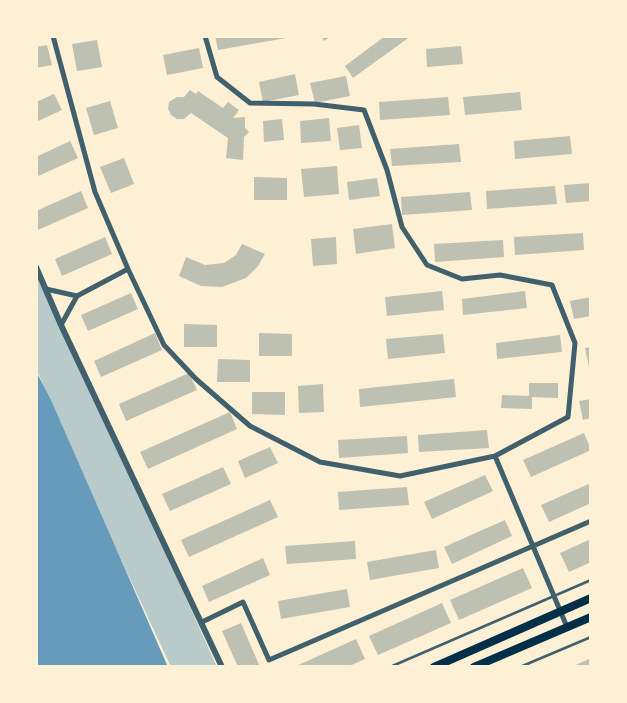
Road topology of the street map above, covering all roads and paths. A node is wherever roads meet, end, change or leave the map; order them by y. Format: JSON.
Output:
{"nodes":[{"id":1,"x":53,"y":36,"type":"edge"},
{"id":2,"x":205,"y":36,"type":"edge"},
{"id":3,"x":36,"y":267,"type":"edge"},
{"id":4,"x":128,"y":269,"type":"junction"},
{"id":5,"x":46,"y":289,"type":"junction"},
{"id":6,"x":77,"y":296,"type":"junction"},
{"id":7,"x":61,"y":325,"type":"junction"},
{"id":8,"x":495,"y":456,"type":"junction"},
{"id":9,"x":591,"y":520,"type":"edge"},
{"id":10,"x":533,"y":546,"type":"junction"},
{"id":11,"x":591,"y":580,"type":"edge"},
{"id":12,"x":554,"y":596,"type":"junction"},
{"id":13,"x":591,"y":598,"type":"edge"},
{"id":14,"x":560,"y":611,"type":"junction"},
{"id":15,"x":591,"y":618,"type":"edge"},
{"id":16,"x":202,"y":622,"type":"junction"},
{"id":17,"x":567,"y":627,"type":"junction"},
{"id":18,"x":591,"y":637,"type":"edge"},
{"id":19,"x":222,"y":667,"type":"edge"},
{"id":20,"x":390,"y":667,"type":"edge"},
{"id":21,"x":434,"y":667,"type":"edge"},
{"id":22,"x":474,"y":667,"type":"edge"},
{"id":23,"x":520,"y":667,"type":"edge"}],
"edges":[{"from":1,"to":4,"type":"street"},
{"from":2,"to":8,"type":"street"},
{"from":3,"to":5,"type":"street"},
{"from":4,"to":6,"type":"street"},
{"from":4,"to":8,"type":"street"},
{"from":5,"to":6,"type":"street"},
{"from":5,"to":7,"type":"street"},
{"from":6,"to":7,"type":"street"},
{"from":7,"to":16,"type":"street"},
{"from":8,"to":10,"type":"street"},
{"from":9,"to":10,"type":"street"},
{"from":10,"to":12,"type":"street"},
{"from":10,"to":16,"type":"street"},
{"from":11,"to":12,"type":"lane"},
{"from":12,"to":14,"type":"street"},
{"from":12,"to":20,"type":"lane"},
{"from":13,"to":14,"type":"main road"},
{"from":14,"to":17,"type":"street"},
{"from":14,"to":21,"type":"main road"},
{"from":15,"to":17,"type":"main road"},
{"from":16,"to":19,"type":"street"},
{"from":17,"to":22,"type":"main road"},
{"from":18,"to":23,"type":"lane"}]}
